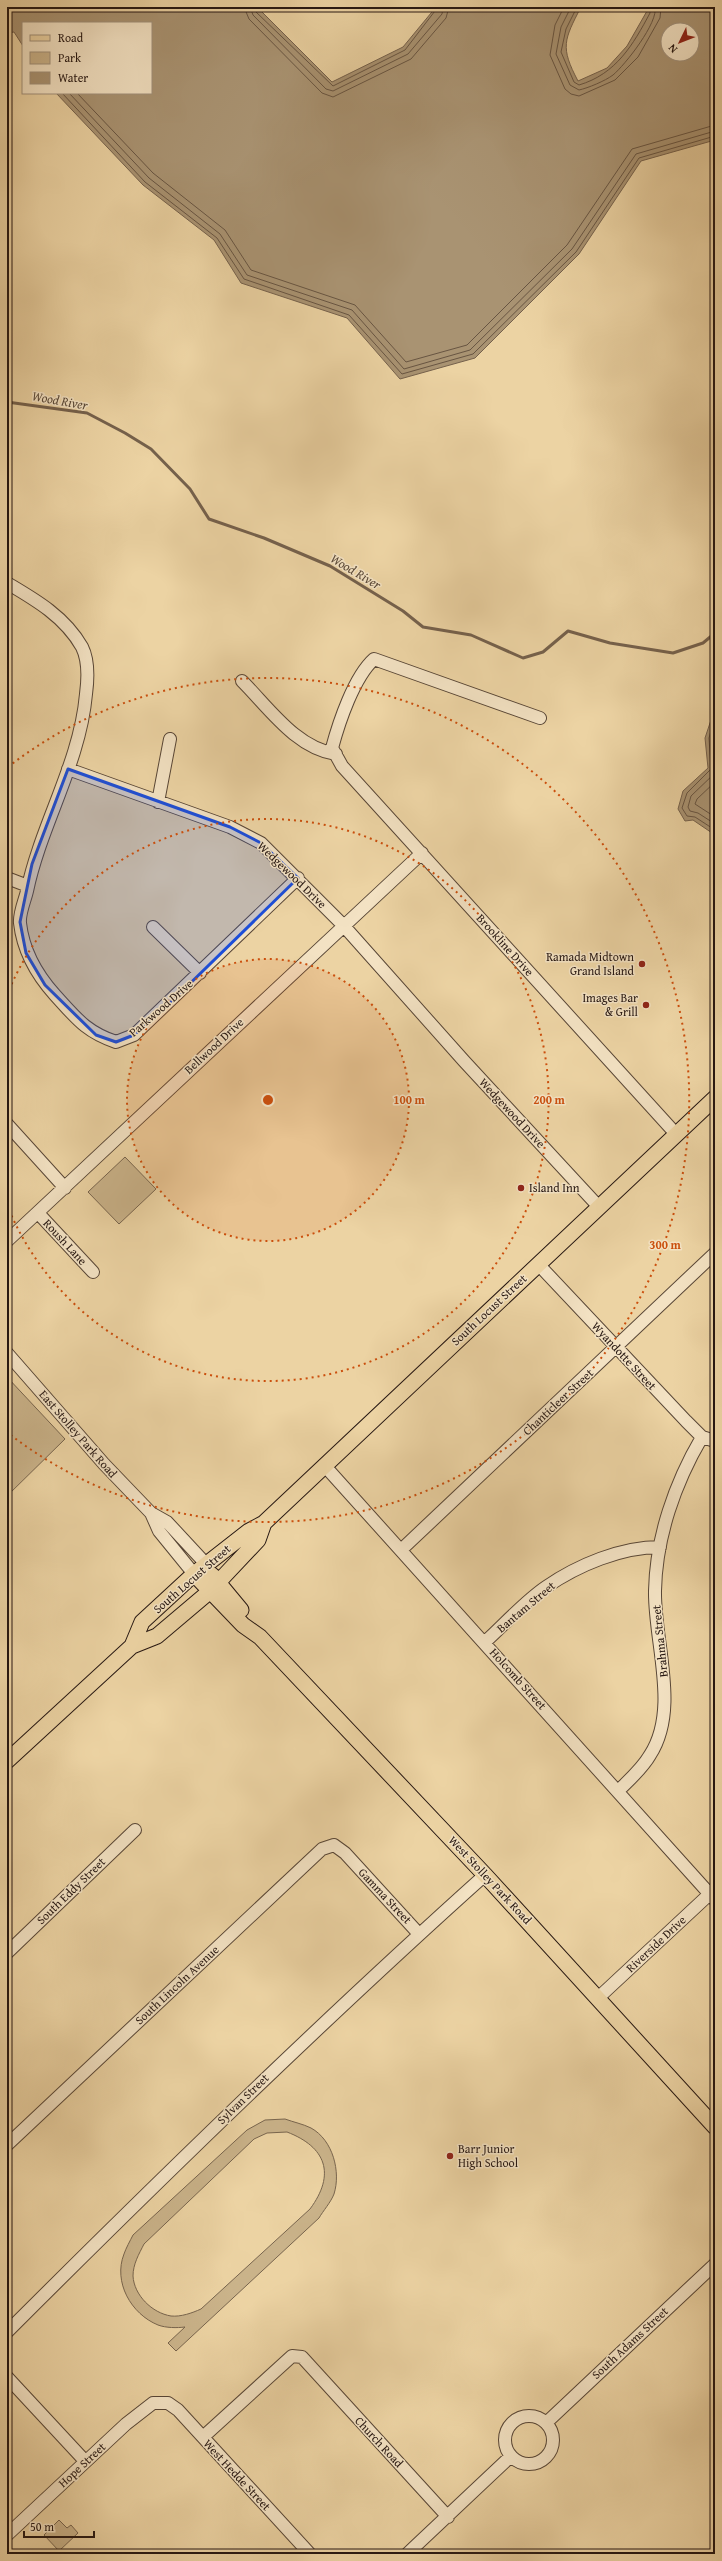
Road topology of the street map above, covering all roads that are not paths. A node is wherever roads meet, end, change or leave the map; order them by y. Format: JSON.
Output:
{"nodes":[{"id":1,"x":7,"y":584,"type":"edge"},
{"id":2,"x":242,"y":681,"type":"dead end"},
{"id":3,"x":540,"y":718,"type":"dead end"},
{"id":4,"x":170,"y":739,"type":"dead end"},
{"id":5,"x":336,"y":754,"type":"junction"},
{"id":6,"x":68,"y":769,"type":"junction"},
{"id":7,"x":158,"y":802,"type":"junction"},
{"id":8,"x":422,"y":853,"type":"junction"},
{"id":9,"x":7,"y":878,"type":"edge"},
{"id":10,"x":298,"y":878,"type":"junction"},
{"id":11,"x":28,"y":886,"type":"junction"},
{"id":12,"x":343,"y":925,"type":"junction"},
{"id":13,"x":153,"y":927,"type":"dead end"},
{"id":14,"x":200,"y":973,"type":"junction"},
{"id":15,"x":715,"y":1098,"type":"edge"},
{"id":16,"x":7,"y":1124,"type":"edge"},
{"id":17,"x":676,"y":1134,"type":"junction"},
{"id":18,"x":65,"y":1188,"type":"junction"},
{"id":19,"x":599,"y":1207,"type":"junction"},
{"id":20,"x":38,"y":1213,"type":"junction"},
{"id":21,"x":7,"y":1241,"type":"edge"},
{"id":22,"x":715,"y":1253,"type":"edge"},
{"id":23,"x":538,"y":1264,"type":"junction"},
{"id":24,"x":93,"y":1272,"type":"dead end"},
{"id":25,"x":616,"y":1347,"type":"junction"},
{"id":26,"x":7,"y":1353,"type":"edge"},
{"id":27,"x":702,"y":1436,"type":"junction"},
{"id":28,"x":715,"y":1441,"type":"edge"},
{"id":29,"x":324,"y":1465,"type":"junction"},
{"id":30,"x":151,"y":1513,"type":"junction"},
{"id":31,"x":264,"y":1523,"type":"junction"},
{"id":32,"x":660,"y":1547,"type":"junction"},
{"id":33,"x":401,"y":1550,"type":"junction"},
{"id":34,"x":206,"y":1564,"type":"junction"},
{"id":35,"x":194,"y":1574,"type":"junction"},
{"id":36,"x":213,"y":1587,"type":"junction"},
{"id":37,"x":485,"y":1642,"type":"junction"},
{"id":38,"x":132,"y":1646,"type":"junction"},
{"id":39,"x":7,"y":1761,"type":"edge"},
{"id":40,"x":618,"y":1791,"type":"junction"},
{"id":41,"x":135,"y":1830,"type":"dead end"},
{"id":42,"x":350,"y":1859,"type":"joint"},
{"id":43,"x":485,"y":1875,"type":"junction"},
{"id":44,"x":713,"y":1894,"type":"edge"},
{"id":45,"x":420,"y":1934,"type":"junction"},
{"id":46,"x":7,"y":1953,"type":"edge"},
{"id":47,"x":598,"y":1998,"type":"junction"},
{"id":48,"x":715,"y":2127,"type":"edge"},
{"id":49,"x":7,"y":2145,"type":"edge"},
{"id":50,"x":715,"y":2264,"type":"edge"},
{"id":51,"x":7,"y":2332,"type":"edge"},
{"id":52,"x":7,"y":2377,"type":"edge"},
{"id":53,"x":160,"y":2403,"type":"joint"},
{"id":54,"x":546,"y":2424,"type":"junction"},
{"id":55,"x":203,"y":2437,"type":"junction"},
{"id":56,"x":511,"y":2456,"type":"junction"},
{"id":57,"x":85,"y":2461,"type":"junction"},
{"id":58,"x":448,"y":2517,"type":"junction"},
{"id":59,"x":7,"y":2535,"type":"edge"},
{"id":60,"x":310,"y":2554,"type":"edge"},
{"id":61,"x":407,"y":2554,"type":"edge"}],
"edges":[{"from":1,"to":6,"type":"street"},
{"from":2,"to":5,"type":"street"},
{"from":3,"to":5,"type":"street"},
{"from":4,"to":7,"type":"street"},
{"from":5,"to":8,"type":"street","name":"Brookline Drive"},
{"from":6,"to":7,"type":"street","name":"Wedgewood Drive"},
{"from":6,"to":11,"type":"street","name":"Parkwood Drive"},
{"from":7,"to":10,"type":"street","name":"Wedgewood Drive"},
{"from":8,"to":12,"type":"street","name":"Bellwood Drive"},
{"from":8,"to":17,"type":"street","name":"Brookline Drive"},
{"from":9,"to":11,"type":"street"},
{"from":10,"to":12,"type":"street","name":"Wedgewood Drive"},
{"from":10,"to":14,"type":"street","name":"Parkwood Drive"},
{"from":11,"to":14,"type":"street","name":"Parkwood Drive"},
{"from":12,"to":18,"type":"street","name":"Bellwood Drive"},
{"from":12,"to":19,"type":"street","name":"Wedgewood Drive"},
{"from":13,"to":14,"type":"street"},
{"from":15,"to":17,"type":"main road","name":"South Locust Street"},
{"from":16,"to":18,"type":"street"},
{"from":17,"to":19,"type":"main road","name":"South Locust Street"},
{"from":18,"to":20,"type":"street","name":"Bellwood Drive"},
{"from":19,"to":23,"type":"main road","name":"South Locust Street"},
{"from":20,"to":21,"type":"street","name":"Bellwood Drive"},
{"from":20,"to":24,"type":"street","name":"Roush Lane"},
{"from":22,"to":25,"type":"street","name":"Chanticleer Street"},
{"from":23,"to":25,"type":"street","name":"Wyandotte Street"},
{"from":23,"to":29,"type":"main road","name":"South Locust Street"},
{"from":25,"to":27,"type":"street","name":"Wyandotte Street"},
{"from":25,"to":33,"type":"street","name":"Chanticleer Street"},
{"from":26,"to":30,"type":"street","name":"East Stolley Park Road"},
{"from":27,"to":28,"type":"street","name":"Wyandotte Street"},
{"from":27,"to":32,"type":"street","name":"Brahma Street"},
{"from":29,"to":31,"type":"main road","name":"South Locust Street"},
{"from":29,"to":33,"type":"street","name":"Holcomb Street"},
{"from":30,"to":34,"type":"street","name":"East Stolley Park Road"},
{"from":30,"to":35,"type":"street","name":"East Stolley Park Road"},
{"from":31,"to":34,"type":"main road","name":"South Locust Street"},
{"from":31,"to":36,"type":"main road","name":"South Locust Street"},
{"from":32,"to":37,"type":"street","name":"Bantam Street"},
{"from":32,"to":40,"type":"street","name":"Brahma Street"},
{"from":33,"to":37,"type":"street","name":"Holcomb Street"},
{"from":34,"to":35,"type":"main road","name":"South Locust Street"},
{"from":34,"to":36,"type":"main road","name":"West Stolley Park Road"},
{"from":35,"to":36,"type":"main road","name":"West Stolley Park Road"},
{"from":35,"to":38,"type":"main road","name":"South Locust Street"},
{"from":36,"to":38,"type":"main road","name":"South Locust Street"},
{"from":36,"to":43,"type":"main road","name":"West Stolley Park Road"},
{"from":37,"to":40,"type":"street","name":"Holcomb Street"},
{"from":38,"to":39,"type":"main road","name":"South Locust Street"},
{"from":40,"to":44,"type":"street","name":"Holcomb Street"},
{"from":41,"to":46,"type":"street","name":"South Eddy Street"},
{"from":42,"to":45,"type":"street","name":"Gamma Street"},
{"from":42,"to":49,"type":"street","name":"South Lincoln Avenue"},
{"from":43,"to":45,"type":"street","name":"Sylvan Street"},
{"from":43,"to":47,"type":"main road","name":"West Stolley Park Road"},
{"from":44,"to":47,"type":"street","name":"Riverside Drive"},
{"from":45,"to":51,"type":"street","name":"Sylvan Street"},
{"from":47,"to":48,"type":"main road","name":"West Stolley Park Road"},
{"from":50,"to":54,"type":"street","name":"South Adams Street"},
{"from":52,"to":57,"type":"street"},
{"from":53,"to":55,"type":"street","name":"West Hedde Street"},
{"from":53,"to":57,"type":"street","name":"Hope Street"},
{"from":54,"to":56,"type":"street"},
{"from":54,"to":56,"type":"street"},
{"from":55,"to":58,"type":"street","name":"Church Road"},
{"from":55,"to":60,"type":"street","name":"West Hedde Street"},
{"from":56,"to":58,"type":"street"},
{"from":57,"to":59,"type":"street","name":"Hope Street"},
{"from":58,"to":61,"type":"street"}]}
